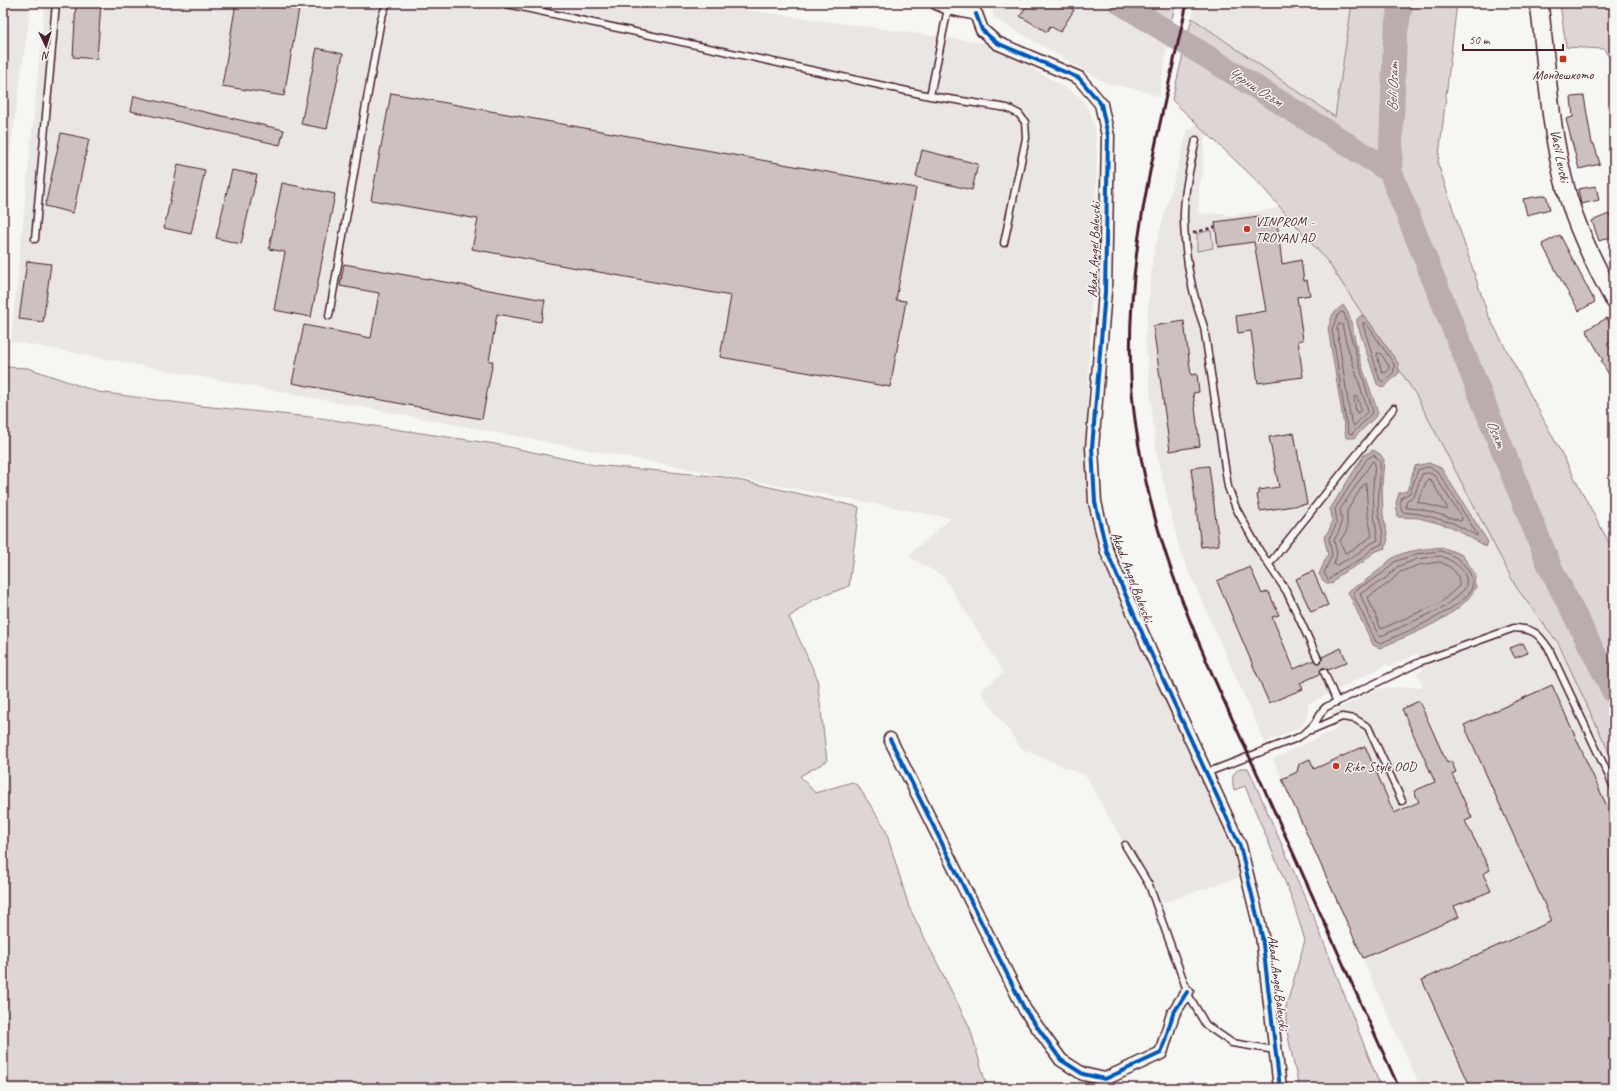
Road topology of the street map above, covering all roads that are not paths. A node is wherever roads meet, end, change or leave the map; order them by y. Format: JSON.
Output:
{"nodes":[{"id":1,"x":56,"y":3,"type":"edge"},
{"id":2,"x":387,"y":3,"type":"edge"},
{"id":3,"x":502,"y":3,"type":"edge"},
{"id":4,"x":936,"y":3,"type":"edge"},
{"id":5,"x":1539,"y":3,"type":"edge"},
{"id":6,"x":948,"y":8,"type":"junction"},
{"id":7,"x":977,"y":9,"type":"edge"},
{"id":8,"x":930,"y":96,"type":"junction"},
{"id":9,"x":1196,"y":140,"type":"dead end"},
{"id":10,"x":35,"y":239,"type":"dead end"},
{"id":11,"x":1004,"y":243,"type":"dead end"},
{"id":12,"x":1614,"y":300,"type":"edge"},
{"id":13,"x":329,"y":316,"type":"dead end"},
{"id":14,"x":1394,"y":408,"type":"dead end"},
{"id":15,"x":1269,"y":564,"type":"junction"},
{"id":16,"x":1318,"y":659,"type":"dead end"},
{"id":17,"x":1324,"y":672,"type":"dead end"},
{"id":18,"x":1337,"y":702,"type":"junction"},
{"id":19,"x":1308,"y":732,"type":"junction"},
{"id":20,"x":890,"y":740,"type":"dead end"},
{"id":21,"x":1206,"y":773,"type":"junction"},
{"id":22,"x":1614,"y":787,"type":"edge"},
{"id":23,"x":1402,"y":801,"type":"dead end"},
{"id":24,"x":1125,"y":845,"type":"dead end"},
{"id":25,"x":1187,"y":992,"type":"junction"},
{"id":26,"x":1275,"y":1050,"type":"junction"},
{"id":27,"x":1280,"y":1088,"type":"edge"}],
"edges":[{"from":1,"to":10,"type":"lane"},
{"from":2,"to":13,"type":"lane"},
{"from":3,"to":8,"type":"lane"},
{"from":4,"to":6,"type":"street"},
{"from":5,"to":12,"type":"main road","name":"Vasil Levski"},
{"from":6,"to":7,"type":"street"},
{"from":6,"to":8,"type":"lane"},
{"from":7,"to":21,"type":"street","name":"Akad. Angel Balevski"},
{"from":8,"to":11,"type":"lane"},
{"from":9,"to":15,"type":"lane"},
{"from":14,"to":15,"type":"lane"},
{"from":15,"to":16,"type":"lane"},
{"from":17,"to":18,"type":"lane"},
{"from":18,"to":19,"type":"lane"},
{"from":18,"to":22,"type":"lane"},
{"from":19,"to":21,"type":"lane"},
{"from":19,"to":23,"type":"lane"},
{"from":20,"to":25,"type":"street"},
{"from":21,"to":26,"type":"street","name":"Akad. Angel Balevski"},
{"from":24,"to":25,"type":"lane"},
{"from":25,"to":26,"type":"lane"},
{"from":26,"to":27,"type":"street","name":"Akad. Angel Balevski"}]}
